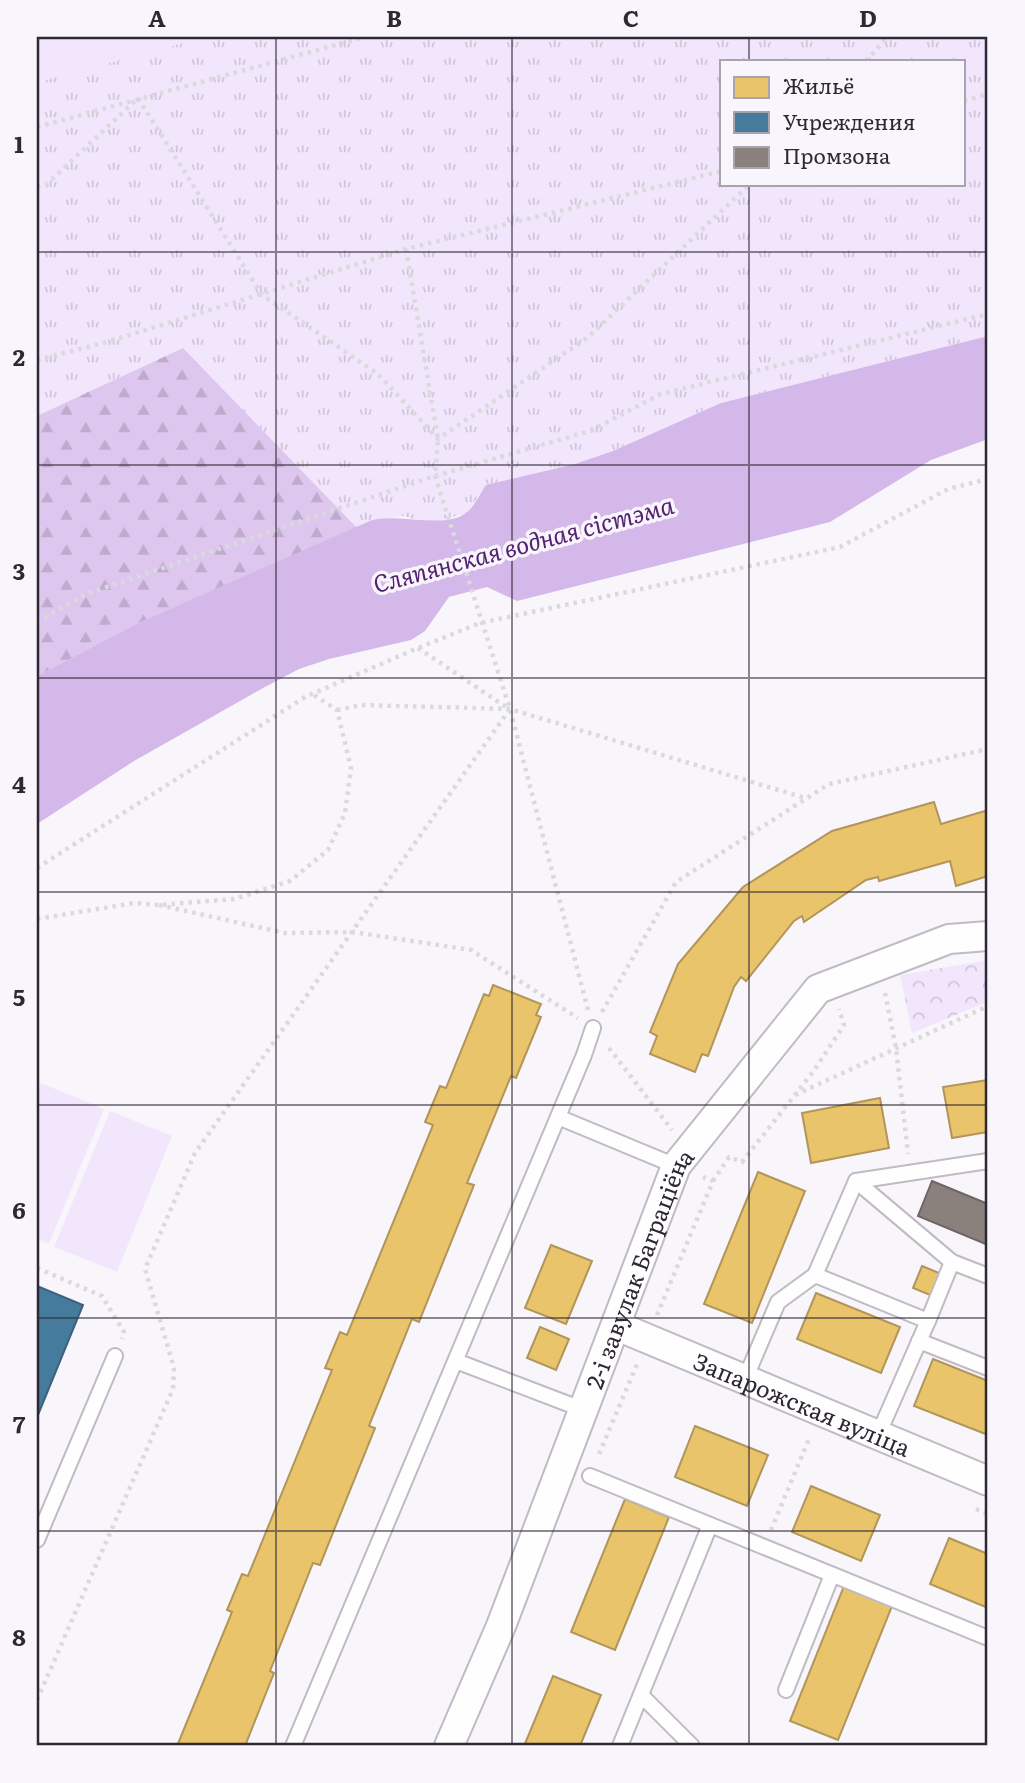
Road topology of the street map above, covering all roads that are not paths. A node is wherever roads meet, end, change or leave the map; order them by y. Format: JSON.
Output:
{"nodes":[{"id":1,"x":988,"y":936,"type":"edge"},
{"id":2,"x":593,"y":1028,"type":"road end"},
{"id":3,"x":558,"y":1117,"type":"junction"},
{"id":4,"x":678,"y":1153,"type":"junction"},
{"id":5,"x":988,"y":1161,"type":"edge"},
{"id":6,"x":856,"y":1181,"type":"junction"},
{"id":7,"x":952,"y":1262,"type":"junction"},
{"id":8,"x":816,"y":1275,"type":"junction"},
{"id":9,"x":988,"y":1276,"type":"edge"},
{"id":10,"x":928,"y":1321,"type":"junction"},
{"id":11,"x":617,"y":1326,"type":"junction"},
{"id":12,"x":919,"y":1341,"type":"junction"},
{"id":13,"x":115,"y":1356,"type":"road end"},
{"id":14,"x":456,"y":1361,"type":"junction"},
{"id":15,"x":988,"y":1368,"type":"edge"},
{"id":16,"x":745,"y":1379,"type":"junction"},
{"id":17,"x":584,"y":1410,"type":"junction"},
{"id":18,"x":878,"y":1435,"type":"junction"},
{"id":19,"x":590,"y":1476,"type":"dead end"},
{"id":20,"x":988,"y":1481,"type":"edge"},
{"id":21,"x":710,"y":1525,"type":"junction"},
{"id":22,"x":37,"y":1541,"type":"edge"},
{"id":23,"x":832,"y":1575,"type":"junction"},
{"id":24,"x":988,"y":1638,"type":"edge"},
{"id":25,"x":786,"y":1690,"type":"dead end"},
{"id":26,"x":641,"y":1695,"type":"junction"},
{"id":27,"x":293,"y":1746,"type":"edge"},
{"id":28,"x":449,"y":1746,"type":"edge"},
{"id":29,"x":620,"y":1746,"type":"edge"},
{"id":30,"x":692,"y":1746,"type":"edge"}],
"edges":[{"from":1,"to":4,"type":"street","name":"2-і завулак Баграціёна"},
{"from":2,"to":3,"type":"lane"},
{"from":3,"to":4,"type":"lane"},
{"from":3,"to":14,"type":"lane"},
{"from":4,"to":11,"type":"street","name":"2-і завулак Баграціёна"},
{"from":5,"to":6,"type":"lane"},
{"from":6,"to":7,"type":"lane"},
{"from":6,"to":8,"type":"lane"},
{"from":7,"to":9,"type":"lane"},
{"from":7,"to":10,"type":"lane"},
{"from":8,"to":10,"type":"lane"},
{"from":8,"to":16,"type":"lane"},
{"from":10,"to":12,"type":"lane"},
{"from":11,"to":16,"type":"street","name":"Запарожская вуліца"},
{"from":11,"to":17,"type":"street","name":"2-і завулак Баграціёна"},
{"from":12,"to":15,"type":"lane"},
{"from":12,"to":18,"type":"lane"},
{"from":13,"to":22,"type":"lane"},
{"from":14,"to":17,"type":"lane"},
{"from":14,"to":27,"type":"lane"},
{"from":16,"to":18,"type":"street","name":"Запарожская вуліца"},
{"from":17,"to":28,"type":"street","name":"2-і завулак Баграціёна"},
{"from":18,"to":20,"type":"street","name":"Запарожская вуліца"},
{"from":19,"to":21,"type":"lane"},
{"from":21,"to":23,"type":"lane"},
{"from":21,"to":26,"type":"lane"},
{"from":23,"to":24,"type":"lane"},
{"from":23,"to":25,"type":"lane"},
{"from":26,"to":29,"type":"lane"},
{"from":26,"to":30,"type":"lane"}]}
